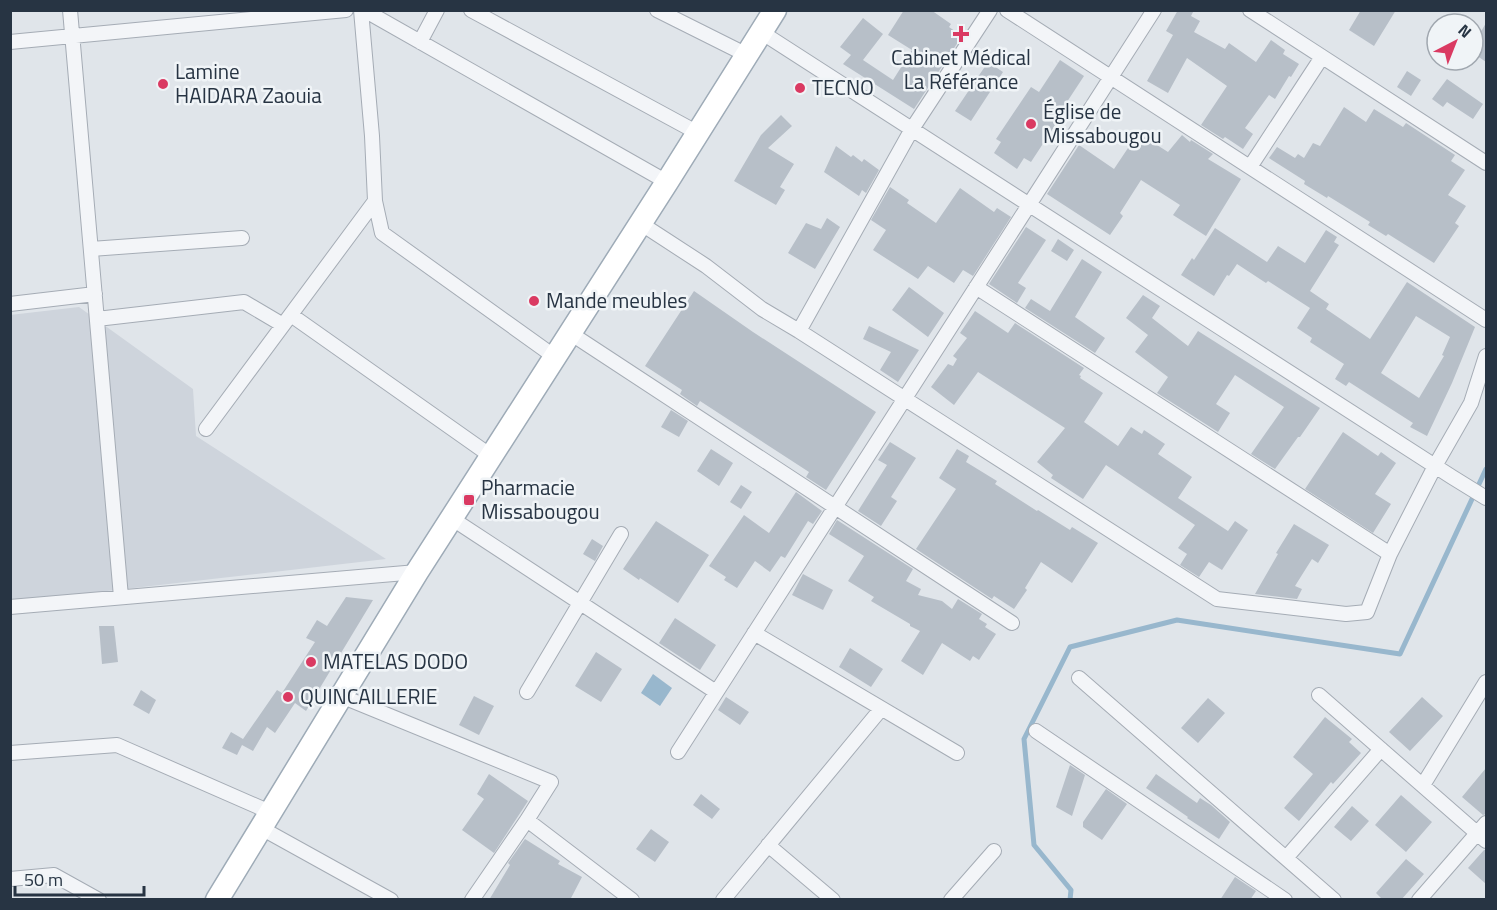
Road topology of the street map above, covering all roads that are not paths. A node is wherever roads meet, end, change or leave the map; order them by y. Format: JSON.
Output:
{"nodes":[{"id":1,"x":70,"y":10,"type":"edge"},
{"id":2,"x":346,"y":10,"type":"edge"},
{"id":3,"x":362,"y":10,"type":"edge"},
{"id":4,"x":437,"y":10,"type":"edge"},
{"id":5,"x":471,"y":10,"type":"edge"},
{"id":6,"x":657,"y":10,"type":"edge"},
{"id":7,"x":775,"y":10,"type":"edge"},
{"id":8,"x":990,"y":10,"type":"edge"},
{"id":9,"x":1008,"y":10,"type":"edge"},
{"id":10,"x":1154,"y":10,"type":"edge"},
{"id":11,"x":1250,"y":10,"type":"edge"},
{"id":12,"x":761,"y":32,"type":"junction"},
{"id":13,"x":72,"y":36,"type":"junction"},
{"id":14,"x":10,"y":42,"type":"edge"},
{"id":15,"x":420,"y":42,"type":"junction"},
{"id":16,"x":747,"y":55,"type":"junction"},
{"id":17,"x":1322,"y":57,"type":"junction"},
{"id":18,"x":1111,"y":77,"type":"junction"},
{"id":19,"x":912,"y":129,"type":"junction"},
{"id":20,"x":698,"y":133,"type":"junction"},
{"id":21,"x":1486,"y":163,"type":"edge"},
{"id":22,"x":1250,"y":167,"type":"junction"},
{"id":23,"x":667,"y":182,"type":"junction"},
{"id":24,"x":375,"y":201,"type":"junction"},
{"id":25,"x":1029,"y":204,"type":"junction"},
{"id":26,"x":640,"y":223,"type":"junction"},
{"id":27,"x":242,"y":238,"type":"dead end"},
{"id":28,"x":91,"y":249,"type":"junction"},
{"id":29,"x":976,"y":287,"type":"junction"},
{"id":30,"x":95,"y":294,"type":"junction"},
{"id":31,"x":10,"y":304,"type":"edge"},
{"id":32,"x":97,"y":319,"type":"junction"},
{"id":33,"x":287,"y":320,"type":"junction"},
{"id":34,"x":1486,"y":320,"type":"edge"},
{"id":35,"x":799,"y":331,"type":"junction"},
{"id":36,"x":570,"y":333,"type":"junction"},
{"id":37,"x":1486,"y":356,"type":"edge"},
{"id":38,"x":555,"y":357,"type":"junction"},
{"id":39,"x":904,"y":399,"type":"junction"},
{"id":40,"x":206,"y":429,"type":"dead end"},
{"id":41,"x":491,"y":456,"type":"junction"},
{"id":42,"x":1435,"y":466,"type":"junction"},
{"id":43,"x":1486,"y":498,"type":"edge"},
{"id":44,"x":835,"y":507,"type":"junction"},
{"id":45,"x":451,"y":518,"type":"junction"},
{"id":46,"x":621,"y":534,"type":"dead end"},
{"id":47,"x":1389,"y":554,"type":"junction"},
{"id":48,"x":417,"y":572,"type":"junction"},
{"id":49,"x":121,"y":597,"type":"junction"},
{"id":50,"x":580,"y":603,"type":"junction"},
{"id":51,"x":10,"y":607,"type":"edge"},
{"id":52,"x":1012,"y":623,"type":"dead end"},
{"id":53,"x":754,"y":633,"type":"junction"},
{"id":54,"x":1079,"y":678,"type":"dead end"},
{"id":55,"x":1486,"y":682,"type":"edge"},
{"id":56,"x":527,"y":692,"type":"dead end"},
{"id":57,"x":716,"y":692,"type":"junction"},
{"id":58,"x":1319,"y":695,"type":"dead end"},
{"id":59,"x":341,"y":696,"type":"junction"},
{"id":60,"x":881,"y":709,"type":"junction"},
{"id":61,"x":1036,"y":731,"type":"dead end"},
{"id":62,"x":1381,"y":749,"type":"junction"},
{"id":63,"x":678,"y":752,"type":"dead end"},
{"id":64,"x":10,"y":753,"type":"edge"},
{"id":65,"x":957,"y":753,"type":"dead end"},
{"id":66,"x":1423,"y":785,"type":"junction"},
{"id":67,"x":266,"y":820,"type":"junction"},
{"id":68,"x":527,"y":820,"type":"junction"},
{"id":69,"x":1484,"y":832,"type":"edge"},
{"id":70,"x":768,"y":845,"type":"junction"},
{"id":71,"x":994,"y":851,"type":"dead end"},
{"id":72,"x":1286,"y":858,"type":"junction"},
{"id":73,"x":10,"y":879,"type":"edge"},
{"id":74,"x":384,"y":898,"type":"edge"},
{"id":75,"x":99,"y":900,"type":"edge"},
{"id":76,"x":217,"y":900,"type":"edge"},
{"id":77,"x":472,"y":900,"type":"edge"},
{"id":78,"x":632,"y":900,"type":"edge"},
{"id":79,"x":723,"y":900,"type":"edge"},
{"id":80,"x":833,"y":900,"type":"edge"},
{"id":81,"x":951,"y":900,"type":"edge"},
{"id":82,"x":1285,"y":900,"type":"edge"},
{"id":83,"x":1334,"y":900,"type":"edge"},
{"id":84,"x":1419,"y":900,"type":"edge"}],
"edges":[{"from":1,"to":13,"type":"street"},
{"from":2,"to":13,"type":"street"},
{"from":3,"to":15,"type":"street"},
{"from":3,"to":24,"type":"street"},
{"from":4,"to":15,"type":"street"},
{"from":5,"to":20,"type":"street"},
{"from":6,"to":16,"type":"street"},
{"from":7,"to":12,"type":"main road"},
{"from":8,"to":19,"type":"street"},
{"from":9,"to":18,"type":"street"},
{"from":10,"to":18,"type":"street"},
{"from":11,"to":17,"type":"street"},
{"from":12,"to":16,"type":"main road"},
{"from":12,"to":19,"type":"street"},
{"from":13,"to":14,"type":"street"},
{"from":13,"to":28,"type":"street"},
{"from":15,"to":23,"type":"street"},
{"from":16,"to":20,"type":"main road"},
{"from":17,"to":21,"type":"street"},
{"from":17,"to":22,"type":"street"},
{"from":18,"to":22,"type":"street"},
{"from":18,"to":25,"type":"street"},
{"from":19,"to":25,"type":"street"},
{"from":19,"to":35,"type":"street"},
{"from":20,"to":23,"type":"main road"},
{"from":22,"to":34,"type":"street"},
{"from":23,"to":26,"type":"main road"},
{"from":24,"to":33,"type":"street"},
{"from":24,"to":38,"type":"street"},
{"from":25,"to":29,"type":"street"},
{"from":25,"to":42,"type":"street"},
{"from":26,"to":35,"type":"street"},
{"from":26,"to":36,"type":"main road"},
{"from":27,"to":28,"type":"street"},
{"from":28,"to":30,"type":"street"},
{"from":29,"to":39,"type":"street"},
{"from":29,"to":47,"type":"street"},
{"from":30,"to":31,"type":"street"},
{"from":30,"to":32,"type":"street"},
{"from":32,"to":33,"type":"street"},
{"from":32,"to":49,"type":"street"},
{"from":33,"to":40,"type":"street"},
{"from":33,"to":41,"type":"street"},
{"from":35,"to":39,"type":"street"},
{"from":36,"to":38,"type":"main road"},
{"from":36,"to":44,"type":"street"},
{"from":37,"to":42,"type":"street"},
{"from":38,"to":41,"type":"main road"},
{"from":39,"to":44,"type":"street"},
{"from":39,"to":47,"type":"street"},
{"from":41,"to":45,"type":"main road"},
{"from":42,"to":43,"type":"street"},
{"from":42,"to":47,"type":"street"},
{"from":44,"to":52,"type":"street"},
{"from":44,"to":53,"type":"street"},
{"from":45,"to":48,"type":"main road"},
{"from":45,"to":50,"type":"street"},
{"from":46,"to":50,"type":"street"},
{"from":48,"to":49,"type":"street"},
{"from":48,"to":59,"type":"main road"},
{"from":49,"to":51,"type":"street"},
{"from":50,"to":56,"type":"street"},
{"from":50,"to":57,"type":"street"},
{"from":53,"to":57,"type":"street"},
{"from":53,"to":60,"type":"street"},
{"from":54,"to":72,"type":"street"},
{"from":55,"to":66,"type":"street"},
{"from":57,"to":63,"type":"street"},
{"from":58,"to":62,"type":"street"},
{"from":59,"to":67,"type":"main road"},
{"from":59,"to":68,"type":"street"},
{"from":60,"to":65,"type":"street"},
{"from":60,"to":70,"type":"street"},
{"from":61,"to":82,"type":"street"},
{"from":62,"to":66,"type":"street"},
{"from":62,"to":72,"type":"street"},
{"from":64,"to":67,"type":"street"},
{"from":66,"to":69,"type":"street"},
{"from":67,"to":74,"type":"street"},
{"from":67,"to":76,"type":"main road"},
{"from":68,"to":77,"type":"street"},
{"from":68,"to":78,"type":"street"},
{"from":69,"to":84,"type":"street"},
{"from":70,"to":79,"type":"street"},
{"from":70,"to":80,"type":"street"},
{"from":71,"to":81,"type":"street"},
{"from":72,"to":83,"type":"street"},
{"from":73,"to":75,"type":"street"}]}
